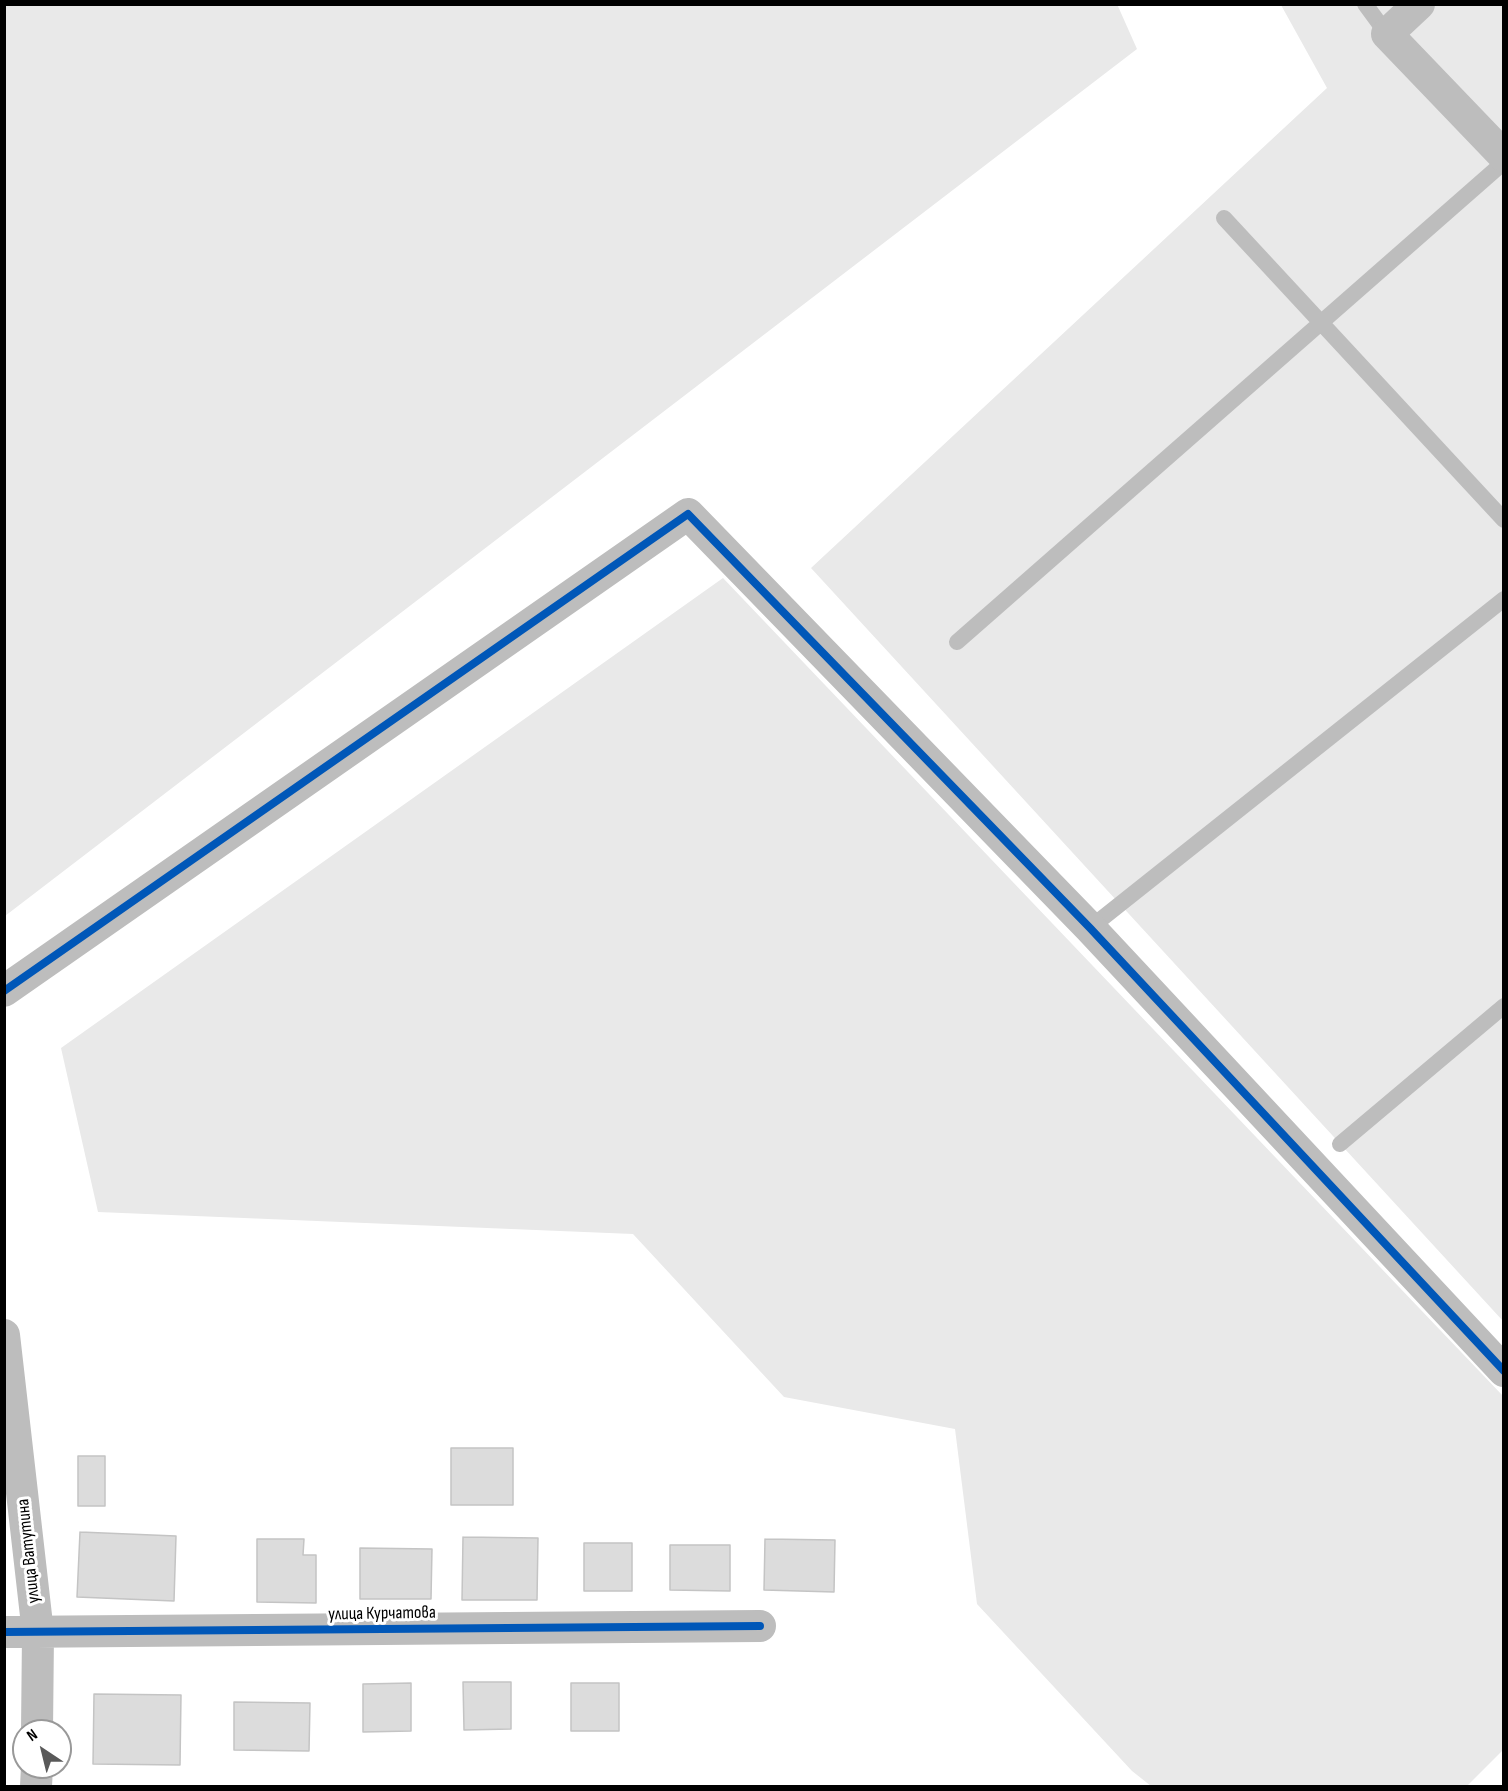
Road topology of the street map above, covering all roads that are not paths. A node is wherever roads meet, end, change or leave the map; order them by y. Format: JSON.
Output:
{"nodes":[{"id":1,"x":1365,"y":4,"type":"edge"},
{"id":2,"x":1419,"y":4,"type":"edge"},
{"id":3,"x":1387,"y":34,"type":"junction"},
{"id":4,"x":1503,"y":156,"type":"edge"},
{"id":5,"x":1503,"y":162,"type":"edge"},
{"id":6,"x":1224,"y":218,"type":"dead end"},
{"id":7,"x":1321,"y":322,"type":"junction"},
{"id":8,"x":1503,"y":520,"type":"edge"},
{"id":9,"x":1503,"y":599,"type":"edge"},
{"id":10,"x":957,"y":642,"type":"dead end"},
{"id":11,"x":1090,"y":928,"type":"junction"},
{"id":12,"x":4,"y":992,"type":"edge"},
{"id":13,"x":1503,"y":1006,"type":"edge"},
{"id":14,"x":1340,"y":1144,"type":"dead end"},
{"id":15,"x":4,"y":1335,"type":"edge"},
{"id":16,"x":1503,"y":1371,"type":"edge"},
{"id":17,"x":760,"y":1626,"type":"dead end"},
{"id":18,"x":4,"y":1632,"type":"edge"},
{"id":19,"x":38,"y":1633,"type":"junction"},
{"id":20,"x":37,"y":1719,"type":"edge"}],
"edges":[{"from":1,"to":3,"type":"lane"},
{"from":2,"to":3,"type":"street"},
{"from":3,"to":4,"type":"street"},
{"from":5,"to":7,"type":"lane"},
{"from":6,"to":7,"type":"lane"},
{"from":7,"to":8,"type":"lane"},
{"from":7,"to":10,"type":"lane"},
{"from":9,"to":11,"type":"lane"},
{"from":11,"to":12,"type":"street"},
{"from":11,"to":16,"type":"street"},
{"from":13,"to":14,"type":"lane"},
{"from":15,"to":19,"type":"street","name":"улица Ватутина"},
{"from":17,"to":19,"type":"street","name":"улица Курчатова"},
{"from":18,"to":19,"type":"street","name":"улица Курчатова"},
{"from":19,"to":20,"type":"street","name":"улица Ватутина"}]}
